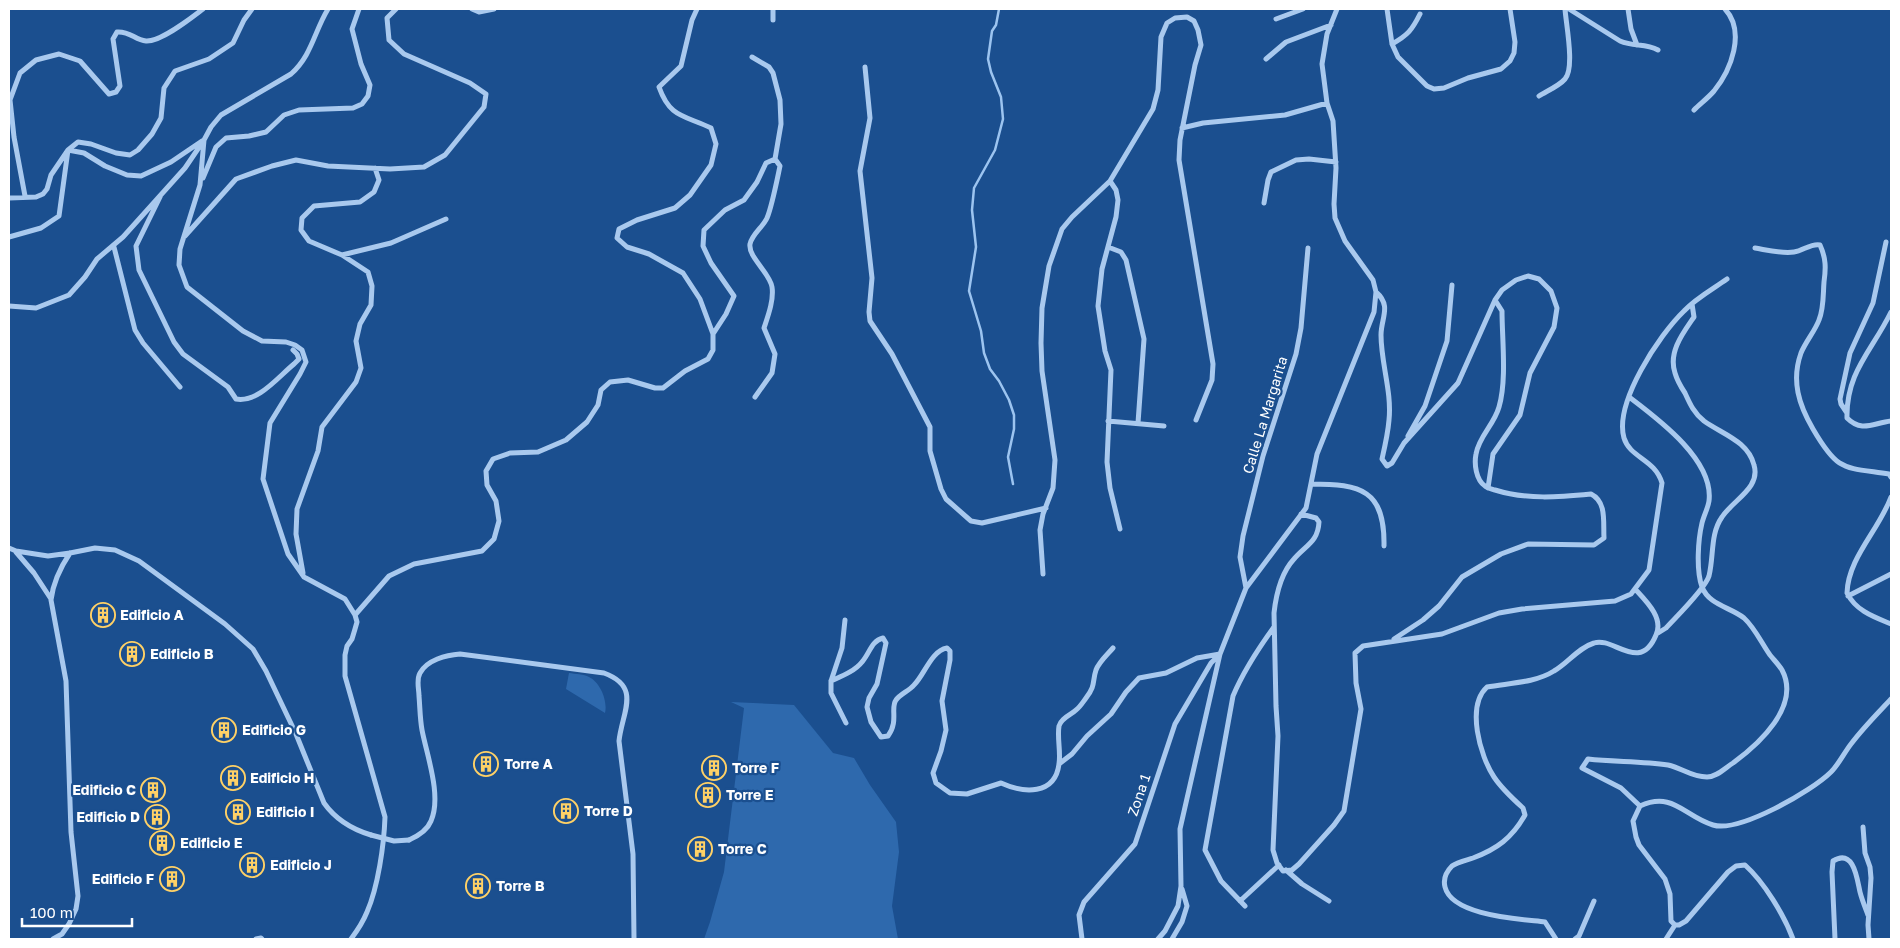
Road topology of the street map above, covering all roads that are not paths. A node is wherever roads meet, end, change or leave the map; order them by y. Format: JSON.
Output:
{"nodes":[{"id":1,"x":203,"y":9,"type":"edge"},
{"id":2,"x":252,"y":9,"type":"edge"},
{"id":3,"x":328,"y":9,"type":"edge"},
{"id":4,"x":359,"y":9,"type":"edge"},
{"id":5,"x":396,"y":9,"type":"edge"},
{"id":6,"x":472,"y":9,"type":"edge"},
{"id":7,"x":494,"y":9,"type":"edge"},
{"id":8,"x":697,"y":9,"type":"edge"},
{"id":9,"x":773,"y":9,"type":"edge"},
{"id":10,"x":1303,"y":9,"type":"edge"},
{"id":11,"x":1337,"y":9,"type":"edge"},
{"id":12,"x":1387,"y":9,"type":"edge"},
{"id":13,"x":1510,"y":9,"type":"edge"},
{"id":14,"x":1565,"y":9,"type":"edge"},
{"id":15,"x":1569,"y":9,"type":"edge"},
{"id":16,"x":1628,"y":9,"type":"edge"},
{"id":17,"x":1725,"y":9,"type":"edge"},
{"id":18,"x":1420,"y":14,"type":"dead end"},
{"id":19,"x":1276,"y":19,"type":"dead end"},
{"id":20,"x":773,"y":20,"type":"dead end"},
{"id":21,"x":1331,"y":25,"type":"junction"},
{"id":22,"x":1392,"y":44,"type":"junction"},
{"id":23,"x":1637,"y":45,"type":"junction"},
{"id":24,"x":1658,"y":50,"type":"dead end"},
{"id":25,"x":752,"y":58,"type":"dead end"},
{"id":26,"x":1266,"y":58,"type":"dead end"},
{"id":27,"x":864,"y":67,"type":"dead end"},
{"id":28,"x":1539,"y":96,"type":"dead end"},
{"id":29,"x":1327,"y":103,"type":"junction"},
{"id":30,"x":1694,"y":110,"type":"dead end"},
{"id":31,"x":1182,"y":128,"type":"junction"},
{"id":32,"x":204,"y":140,"type":"junction"},
{"id":33,"x":68,"y":150,"type":"junction"},
{"id":34,"x":775,"y":159,"type":"junction"},
{"id":35,"x":1336,"y":162,"type":"junction"},
{"id":36,"x":375,"y":168,"type":"junction"},
{"id":37,"x":1110,"y":181,"type":"junction"},
{"id":38,"x":200,"y":184,"type":"junction"},
{"id":39,"x":25,"y":196,"type":"junction"},
{"id":40,"x":160,"y":197,"type":"junction"},
{"id":41,"x":9,"y":198,"type":"edge"},
{"id":42,"x":1264,"y":203,"type":"dead end"},
{"id":43,"x":446,"y":219,"type":"dead end"},
{"id":44,"x":9,"y":237,"type":"edge"},
{"id":45,"x":183,"y":238,"type":"junction"},
{"id":46,"x":1886,"y":242,"type":"dead end"},
{"id":47,"x":114,"y":247,"type":"junction"},
{"id":48,"x":1108,"y":247,"type":"junction"},
{"id":49,"x":1308,"y":248,"type":"dead end"},
{"id":50,"x":1754,"y":248,"type":"dead end"},
{"id":51,"x":342,"y":255,"type":"junction"},
{"id":52,"x":1727,"y":279,"type":"dead end"},
{"id":53,"x":1452,"y":285,"type":"dead end"},
{"id":54,"x":1376,"y":292,"type":"junction"},
{"id":55,"x":1495,"y":300,"type":"junction"},
{"id":56,"x":1692,"y":304,"type":"junction"},
{"id":57,"x":9,"y":306,"type":"edge"},
{"id":58,"x":1891,"y":312,"type":"edge"},
{"id":59,"x":713,"y":334,"type":"junction"},
{"id":60,"x":293,"y":350,"type":"dead end"},
{"id":61,"x":180,"y":387,"type":"dead end"},
{"id":62,"x":755,"y":397,"type":"dead end"},
{"id":63,"x":1629,"y":397,"type":"junction"},
{"id":64,"x":1847,"y":413,"type":"junction"},
{"id":65,"x":1108,"y":420,"type":"junction"},
{"id":66,"x":1196,"y":420,"type":"dead end"},
{"id":67,"x":1891,"y":421,"type":"edge"},
{"id":68,"x":1138,"y":423,"type":"junction"},
{"id":69,"x":1164,"y":426,"type":"dead end"},
{"id":70,"x":1404,"y":443,"type":"junction"},
{"id":71,"x":1891,"y":477,"type":"edge"},
{"id":72,"x":1310,"y":484,"type":"junction"},
{"id":73,"x":1488,"y":488,"type":"junction"},
{"id":74,"x":1891,"y":498,"type":"edge"},
{"id":75,"x":1046,"y":508,"type":"junction"},
{"id":76,"x":1302,"y":514,"type":"junction"},
{"id":77,"x":1120,"y":529,"type":"dead end"},
{"id":78,"x":1384,"y":546,"type":"dead end"},
{"id":79,"x":9,"y":548,"type":"edge"},
{"id":80,"x":16,"y":551,"type":"junction"},
{"id":81,"x":70,"y":553,"type":"junction"},
{"id":82,"x":1042,"y":574,"type":"dead end"},
{"id":83,"x":1891,"y":574,"type":"edge"},
{"id":84,"x":304,"y":577,"type":"junction"},
{"id":85,"x":1702,"y":586,"type":"junction"},
{"id":86,"x":1246,"y":588,"type":"junction"},
{"id":87,"x":1635,"y":589,"type":"junction"},
{"id":88,"x":1848,"y":596,"type":"junction"},
{"id":89,"x":51,"y":600,"type":"junction"},
{"id":90,"x":355,"y":615,"type":"junction"},
{"id":91,"x":845,"y":620,"type":"dead end"},
{"id":92,"x":1891,"y":624,"type":"edge"},
{"id":93,"x":1274,"y":626,"type":"junction"},
{"id":94,"x":1657,"y":633,"type":"junction"},
{"id":95,"x":1392,"y":641,"type":"junction"},
{"id":96,"x":1113,"y":648,"type":"dead end"},
{"id":97,"x":1220,"y":654,"type":"junction"},
{"id":98,"x":832,"y":681,"type":"junction"},
{"id":99,"x":1891,"y":699,"type":"edge"},
{"id":100,"x":846,"y":723,"type":"dead end"},
{"id":101,"x":1060,"y":764,"type":"junction"},
{"id":102,"x":1640,"y":806,"type":"junction"},
{"id":103,"x":1863,"y":827,"type":"dead end"},
{"id":104,"x":1279,"y":865,"type":"junction"},
{"id":105,"x":1286,"y":870,"type":"junction"},
{"id":106,"x":1181,"y":886,"type":"junction"},
{"id":107,"x":1240,"y":901,"type":"junction"},
{"id":108,"x":1328,"y":901,"type":"dead end"},
{"id":109,"x":1594,"y":901,"type":"dead end"},
{"id":110,"x":1245,"y":906,"type":"dead end"},
{"id":111,"x":1868,"y":915,"type":"junction"},
{"id":112,"x":1675,"y":924,"type":"junction"},
{"id":113,"x":53,"y":939,"type":"edge"},
{"id":114,"x":256,"y":939,"type":"edge"},
{"id":115,"x":262,"y":939,"type":"edge"},
{"id":116,"x":351,"y":939,"type":"edge"},
{"id":117,"x":634,"y":939,"type":"edge"},
{"id":118,"x":1082,"y":939,"type":"edge"},
{"id":119,"x":1158,"y":939,"type":"edge"},
{"id":120,"x":1172,"y":939,"type":"edge"},
{"id":121,"x":1556,"y":939,"type":"edge"},
{"id":122,"x":1575,"y":939,"type":"edge"},
{"id":123,"x":1666,"y":939,"type":"edge"},
{"id":124,"x":1794,"y":939,"type":"edge"},
{"id":125,"x":1835,"y":939,"type":"edge"},
{"id":126,"x":1869,"y":939,"type":"edge"}],
"edges":[{"from":1,"to":39,"type":"street"},
{"from":2,"to":33,"type":"street"},
{"from":3,"to":32,"type":"street"},
{"from":4,"to":38,"type":"street"},
{"from":5,"to":36,"type":"street"},
{"from":6,"to":7,"type":"street"},
{"from":8,"to":59,"type":"street"},
{"from":9,"to":20,"type":"street"},
{"from":10,"to":19,"type":"street"},
{"from":11,"to":21,"type":"street"},
{"from":12,"to":22,"type":"street"},
{"from":13,"to":22,"type":"street"},
{"from":14,"to":28,"type":"street"},
{"from":15,"to":23,"type":"street"},
{"from":16,"to":23,"type":"street"},
{"from":17,"to":30,"type":"street"},
{"from":18,"to":22,"type":"street"},
{"from":21,"to":26,"type":"street"},
{"from":21,"to":29,"type":"street"},
{"from":23,"to":24,"type":"street"},
{"from":25,"to":34,"type":"street"},
{"from":27,"to":75,"type":"street"},
{"from":29,"to":31,"type":"street"},
{"from":29,"to":35,"type":"street"},
{"from":31,"to":37,"type":"street"},
{"from":31,"to":66,"type":"street"},
{"from":32,"to":33,"type":"street"},
{"from":32,"to":38,"type":"street"},
{"from":32,"to":40,"type":"street"},
{"from":33,"to":39,"type":"street"},
{"from":33,"to":44,"type":"street"},
{"from":34,"to":59,"type":"street"},
{"from":34,"to":62,"type":"street"},
{"from":35,"to":42,"type":"street"},
{"from":35,"to":54,"type":"street"},
{"from":36,"to":45,"type":"street"},
{"from":36,"to":51,"type":"street"},
{"from":37,"to":48,"type":"street"},
{"from":37,"to":75,"type":"street"},
{"from":38,"to":45,"type":"street"},
{"from":39,"to":41,"type":"street"},
{"from":40,"to":47,"type":"street"},
{"from":40,"to":60,"type":"street"},
{"from":43,"to":51,"type":"street"},
{"from":45,"to":84,"type":"street"},
{"from":46,"to":64,"type":"street"},
{"from":47,"to":57,"type":"street"},
{"from":47,"to":61,"type":"street"},
{"from":48,"to":65,"type":"street"},
{"from":48,"to":68,"type":"street"},
{"from":49,"to":86,"type":"street","name":"Calle La Margarita"},
{"from":50,"to":71,"type":"street"},
{"from":51,"to":84,"type":"street"},
{"from":52,"to":56,"type":"street"},
{"from":53,"to":70,"type":"street"},
{"from":54,"to":70,"type":"street"},
{"from":54,"to":72,"type":"street"},
{"from":55,"to":70,"type":"street"},
{"from":55,"to":73,"type":"street"},
{"from":55,"to":73,"type":"street"},
{"from":56,"to":63,"type":"street"},
{"from":56,"to":85,"type":"street"},
{"from":58,"to":64,"type":"street"},
{"from":59,"to":90,"type":"street"},
{"from":63,"to":85,"type":"street"},
{"from":63,"to":87,"type":"street"},
{"from":64,"to":67,"type":"street"},
{"from":65,"to":68,"type":"street"},
{"from":65,"to":77,"type":"street"},
{"from":68,"to":69,"type":"street"},
{"from":72,"to":76,"type":"street"},
{"from":72,"to":78,"type":"street"},
{"from":73,"to":95,"type":"street"},
{"from":74,"to":88,"type":"street"},
{"from":75,"to":82,"type":"street"},
{"from":76,"to":86,"type":"street"},
{"from":76,"to":93,"type":"street"},
{"from":79,"to":80,"type":"street"},
{"from":80,"to":81,"type":"street"},
{"from":80,"to":89,"type":"street"},
{"from":81,"to":89,"type":"street"},
{"from":81,"to":117,"type":"street","bridge":true},
{"from":83,"to":88,"type":"street"},
{"from":84,"to":90,"type":"street"},
{"from":85,"to":94,"type":"street"},
{"from":85,"to":102,"type":"street"},
{"from":86,"to":97,"type":"street"},
{"from":87,"to":94,"type":"street"},
{"from":87,"to":95,"type":"street"},
{"from":88,"to":92,"type":"street"},
{"from":89,"to":113,"type":"street"},
{"from":90,"to":116,"type":"street"},
{"from":91,"to":98,"type":"street"},
{"from":93,"to":104,"type":"street"},
{"from":93,"to":107,"type":"street"},
{"from":94,"to":121,"type":"street"},
{"from":95,"to":105,"type":"street"},
{"from":96,"to":101,"type":"street"},
{"from":97,"to":101,"type":"street"},
{"from":97,"to":106,"type":"street"},
{"from":97,"to":118,"type":"street","name":"Zona 1"},
{"from":98,"to":100,"type":"street"},
{"from":98,"to":101,"type":"street"},
{"from":99,"to":102,"type":"street"},
{"from":102,"to":112,"type":"street"},
{"from":103,"to":111,"type":"street"},
{"from":104,"to":105,"type":"street"},
{"from":104,"to":107,"type":"street"},
{"from":105,"to":108,"type":"street"},
{"from":106,"to":119,"type":"street"},
{"from":106,"to":120,"type":"street"},
{"from":107,"to":110,"type":"street"},
{"from":109,"to":122,"type":"street"},
{"from":111,"to":125,"type":"street"},
{"from":111,"to":126,"type":"street"},
{"from":112,"to":123,"type":"street"},
{"from":112,"to":124,"type":"street"},
{"from":114,"to":115,"type":"street"}]}
